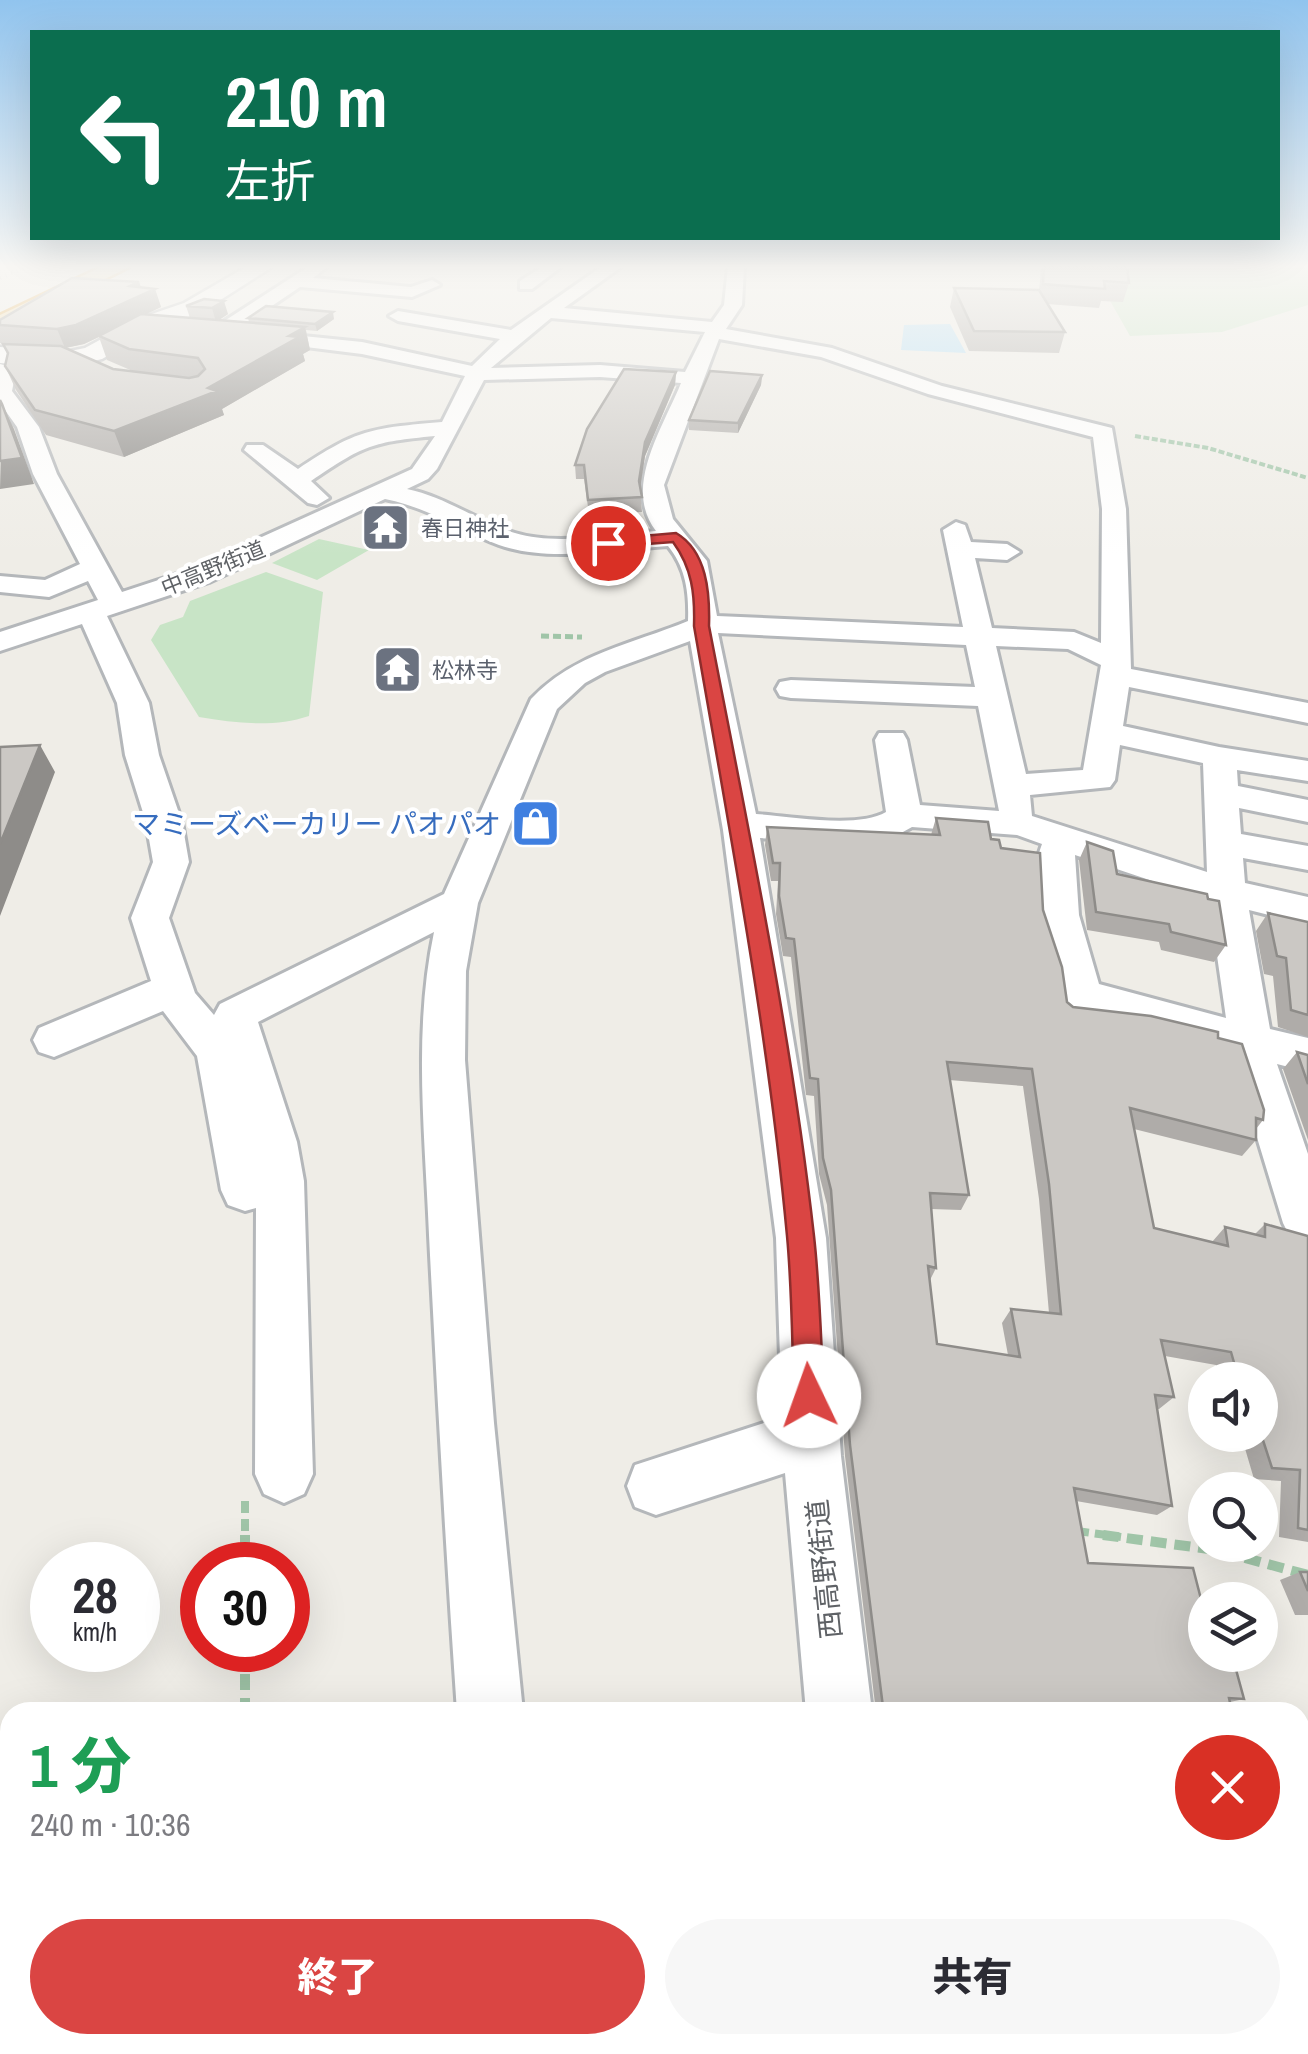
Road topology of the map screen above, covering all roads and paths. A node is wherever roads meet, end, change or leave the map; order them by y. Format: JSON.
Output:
{"nodes":[{"id":1,"x":84,"y":363,"type":"edge"},
{"id":2,"x":434,"y":363,"type":"edge"},
{"id":3,"x":488,"y":363,"type":"edge"},
{"id":4,"x":699,"y":363,"type":"edge"},
{"id":5,"x":856,"y":363,"type":"edge"},
{"id":6,"x":0,"y":370,"type":"edge"},
{"id":7,"x":478,"y":371,"type":"junction"},
{"id":8,"x":114,"y":374,"type":"edge"},
{"id":9,"x":692,"y":378,"type":"junction"},
{"id":10,"x":447,"y":428,"type":"junction"},
{"id":11,"x":1104,"y":433,"type":"junction"},
{"id":12,"x":255,"y":450,"type":"dead end"},
{"id":13,"x":1308,"y":478,"type":"edge"},
{"id":14,"x":294,"y":482,"type":"junction"},
{"id":15,"x":386,"y":492,"type":"junction"},
{"id":16,"x":345,"y":511,"type":"junction"},
{"id":17,"x":676,"y":538,"type":"junction"},
{"id":18,"x":1008,"y":552,"type":"dead end"},
{"id":19,"x":94,"y":568,"type":"junction"},
{"id":20,"x":0,"y":584,"type":"edge"},
{"id":21,"x":103,"y":609,"type":"junction"},
{"id":22,"x":702,"y":626,"type":"junction"},
{"id":23,"x":977,"y":636,"type":"junction"},
{"id":24,"x":0,"y":642,"type":"edge"},
{"id":25,"x":1116,"y":668,"type":"junction"},
{"id":26,"x":791,"y":688,"type":"dead end"},
{"id":27,"x":992,"y":697,"type":"junction"},
{"id":28,"x":1308,"y":713,"type":"edge"},
{"id":29,"x":1108,"y":732,"type":"junction"},
{"id":30,"x":892,"y":740,"type":"dead end"},
{"id":31,"x":1218,"y":757,"type":"junction"},
{"id":32,"x":1308,"y":771,"type":"edge"},
{"id":33,"x":1011,"y":785,"type":"junction"},
{"id":34,"x":1221,"y":793,"type":"junction"},
{"id":35,"x":1308,"y":811,"type":"edge"},
{"id":36,"x":904,"y":815,"type":"junction"},
{"id":37,"x":1020,"y":824,"type":"junction"},
{"id":38,"x":740,"y":825,"type":"junction"},
{"id":39,"x":1064,"y":836,"type":"junction"},
{"id":40,"x":1224,"y":843,"type":"junction"},
{"id":41,"x":1308,"y":858,"type":"edge"},
{"id":42,"x":1228,"y":892,"type":"junction"},
{"id":43,"x":460,"y":903,"type":"junction"},
{"id":44,"x":1308,"y":911,"type":"edge"},
{"id":45,"x":175,"y":988,"type":"junction"},
{"id":46,"x":54,"y":1040,"type":"dead end"},
{"id":47,"x":1252,"y":1043,"type":"junction"},
{"id":48,"x":1308,"y":1055,"type":"edge"},
{"id":49,"x":280,"y":1182,"type":"junction"},
{"id":50,"x":1308,"y":1223,"type":"edge"},
{"id":51,"x":811,"y":1436,"type":"junction"},
{"id":52,"x":284,"y":1474,"type":"dead end"},
{"id":53,"x":656,"y":1486,"type":"dead end"},
{"id":54,"x":1062,"y":1529,"type":"edge"},
{"id":55,"x":1308,"y":1574,"type":"edge"},
{"id":56,"x":245,"y":1672,"type":"edge"},
{"id":57,"x":244,"y":1702,"type":"edge"},
{"id":58,"x":489,"y":1702,"type":"edge"},
{"id":59,"x":838,"y":1702,"type":"edge"}],
"edges":[{"from":1,"to":8,"type":"street"},
{"from":2,"to":7,"type":"street"},
{"from":3,"to":7,"type":"street"},
{"from":4,"to":9,"type":"street","name":"西高野街道"},
{"from":5,"to":11,"type":"street"},
{"from":6,"to":19,"type":"street"},
{"from":7,"to":9,"type":"street"},
{"from":7,"to":10,"type":"street"},
{"from":9,"to":17,"type":"street","name":"西高野街道"},
{"from":10,"to":14,"type":"street"},
{"from":10,"to":15,"type":"street"},
{"from":11,"to":13,"type":"path"},
{"from":11,"to":25,"type":"street"},
{"from":12,"to":14,"type":"street"},
{"from":14,"to":16,"type":"street"},
{"from":15,"to":16,"type":"street"},
{"from":15,"to":17,"type":"street"},
{"from":16,"to":21,"type":"street","name":"中高野街道"},
{"from":17,"to":22,"type":"street","name":"西高野街道"},
{"from":18,"to":23,"type":"street"},
{"from":19,"to":20,"type":"street"},
{"from":19,"to":21,"type":"street"},
{"from":21,"to":24,"type":"street","name":"中高野街道"},
{"from":21,"to":45,"type":"street"},
{"from":22,"to":23,"type":"street"},
{"from":22,"to":38,"type":"street","name":"西高野街道"},
{"from":22,"to":43,"type":"street"},
{"from":23,"to":25,"type":"street"},
{"from":23,"to":27,"type":"street"},
{"from":25,"to":28,"type":"street"},
{"from":25,"to":29,"type":"street"},
{"from":26,"to":27,"type":"street"},
{"from":27,"to":33,"type":"street"},
{"from":29,"to":31,"type":"street"},
{"from":29,"to":33,"type":"street"},
{"from":30,"to":36,"type":"street"},
{"from":31,"to":32,"type":"street"},
{"from":31,"to":34,"type":"street"},
{"from":33,"to":37,"type":"street"},
{"from":34,"to":35,"type":"street"},
{"from":34,"to":40,"type":"street"},
{"from":36,"to":37,"type":"street"},
{"from":36,"to":38,"type":"street"},
{"from":37,"to":39,"type":"street"},
{"from":38,"to":51,"type":"street","name":"西高野街道"},
{"from":39,"to":42,"type":"street"},
{"from":39,"to":47,"type":"street"},
{"from":40,"to":41,"type":"street"},
{"from":40,"to":42,"type":"street"},
{"from":42,"to":44,"type":"street"},
{"from":42,"to":47,"type":"street"},
{"from":43,"to":49,"type":"street"},
{"from":43,"to":58,"type":"street"},
{"from":45,"to":46,"type":"street"},
{"from":45,"to":49,"type":"street"},
{"from":47,"to":48,"type":"street"},
{"from":47,"to":50,"type":"street"},
{"from":49,"to":52,"type":"street"},
{"from":51,"to":53,"type":"street"},
{"from":51,"to":59,"type":"street","name":"西高野街道"},
{"from":54,"to":55,"type":"path"},
{"from":56,"to":57,"type":"path"}]}
